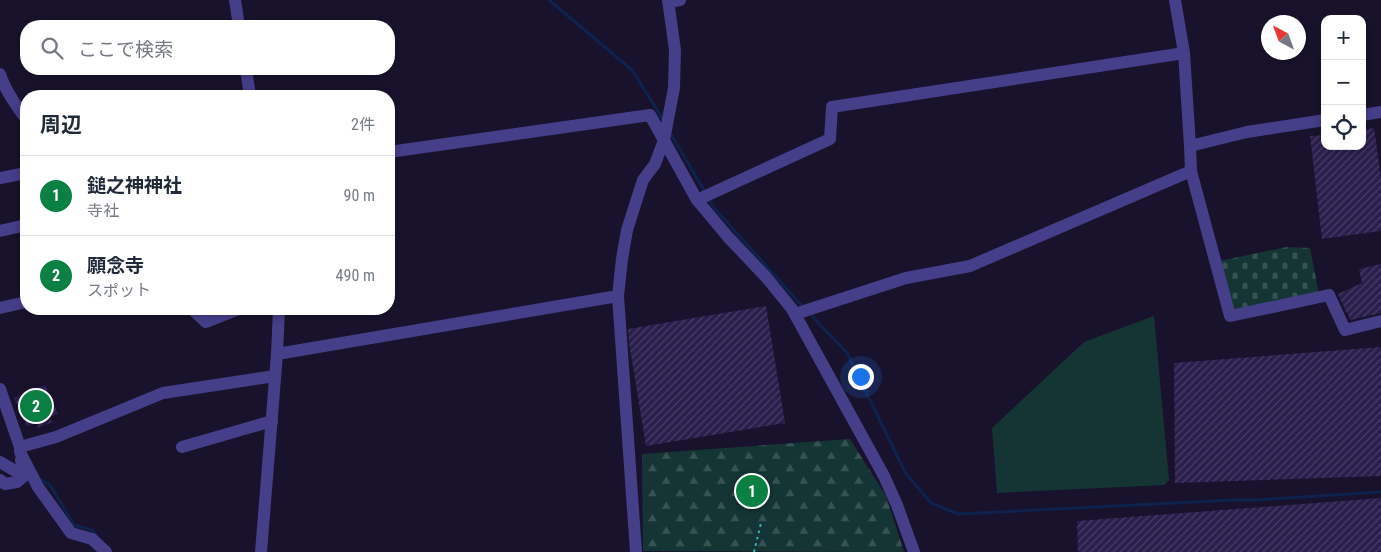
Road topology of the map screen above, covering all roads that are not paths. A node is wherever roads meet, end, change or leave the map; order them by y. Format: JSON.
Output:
{"nodes":[{"id":1,"x":235,"y":0,"type":"edge"},
{"id":2,"x":1175,"y":0,"type":"edge"},
{"id":3,"x":673,"y":1,"type":"edge"},
{"id":4,"x":238,"y":20,"type":"edge"},
{"id":5,"x":1184,"y":53,"type":"junction"},
{"id":6,"x":0,"y":74,"type":"edge"},
{"id":7,"x":247,"y":75,"type":"edge"},
{"id":8,"x":249,"y":90,"type":"edge"},
{"id":9,"x":20,"y":111,"type":"edge"},
{"id":10,"x":1381,"y":112,"type":"edge"},
{"id":11,"x":1366,"y":114,"type":"edge"},
{"id":12,"x":1321,"y":121,"type":"edge"},
{"id":13,"x":664,"y":140,"type":"junction"},
{"id":14,"x":1190,"y":146,"type":"junction"},
{"id":15,"x":395,"y":151,"type":"edge"},
{"id":16,"x":1191,"y":172,"type":"junction"},
{"id":17,"x":20,"y":173,"type":"edge"},
{"id":18,"x":0,"y":178,"type":"edge"},
{"id":19,"x":703,"y":197,"type":"junction"},
{"id":20,"x":20,"y":226,"type":"edge"},
{"id":21,"x":0,"y":231,"type":"edge"},
{"id":22,"x":618,"y":296,"type":"junction"},
{"id":23,"x":20,"y":303,"type":"edge"},
{"id":24,"x":0,"y":308,"type":"edge"},
{"id":25,"x":795,"y":314,"type":"junction"},
{"id":26,"x":198,"y":315,"type":"edge"},
{"id":27,"x":224,"y":315,"type":"edge"},
{"id":28,"x":280,"y":315,"type":"edge"},
{"id":29,"x":1381,"y":321,"type":"edge"},
{"id":30,"x":277,"y":354,"type":"junction"},
{"id":31,"x":275,"y":376,"type":"junction"},
{"id":32,"x":0,"y":389,"type":"edge"},
{"id":33,"x":272,"y":421,"type":"junction"},
{"id":34,"x":182,"y":447,"type":"dead end"},
{"id":35,"x":20,"y":450,"type":"junction"},
{"id":36,"x":0,"y":462,"type":"edge"},
{"id":37,"x":24,"y":476,"type":"junction"},
{"id":38,"x":0,"y":480,"type":"edge"},
{"id":39,"x":106,"y":552,"type":"edge"},
{"id":40,"x":261,"y":552,"type":"edge"},
{"id":41,"x":636,"y":552,"type":"edge"},
{"id":42,"x":914,"y":552,"type":"edge"}],
"edges":[{"from":1,"to":4,"type":"street"},
{"from":2,"to":5,"type":"street"},
{"from":3,"to":13,"type":"street"},
{"from":5,"to":14,"type":"street"},
{"from":5,"to":19,"type":"street"},
{"from":6,"to":9,"type":"street"},
{"from":7,"to":8,"type":"street"},
{"from":10,"to":11,"type":"street"},
{"from":12,"to":14,"type":"street"},
{"from":13,"to":15,"type":"street"},
{"from":13,"to":19,"type":"street"},
{"from":13,"to":22,"type":"street"},
{"from":14,"to":16,"type":"street"},
{"from":16,"to":25,"type":"street"},
{"from":16,"to":29,"type":"street"},
{"from":17,"to":18,"type":"street"},
{"from":19,"to":25,"type":"street"},
{"from":20,"to":21,"type":"street"},
{"from":22,"to":30,"type":"street"},
{"from":22,"to":41,"type":"street"},
{"from":23,"to":24,"type":"street"},
{"from":25,"to":42,"type":"street"},
{"from":26,"to":27,"type":"street"},
{"from":28,"to":30,"type":"street"},
{"from":30,"to":31,"type":"street"},
{"from":31,"to":33,"type":"street"},
{"from":31,"to":35,"type":"street"},
{"from":32,"to":35,"type":"street"},
{"from":33,"to":34,"type":"street"},
{"from":33,"to":40,"type":"street"},
{"from":35,"to":37,"type":"street"},
{"from":35,"to":39,"type":"street"},
{"from":36,"to":37,"type":"street"},
{"from":37,"to":38,"type":"street"}]}
